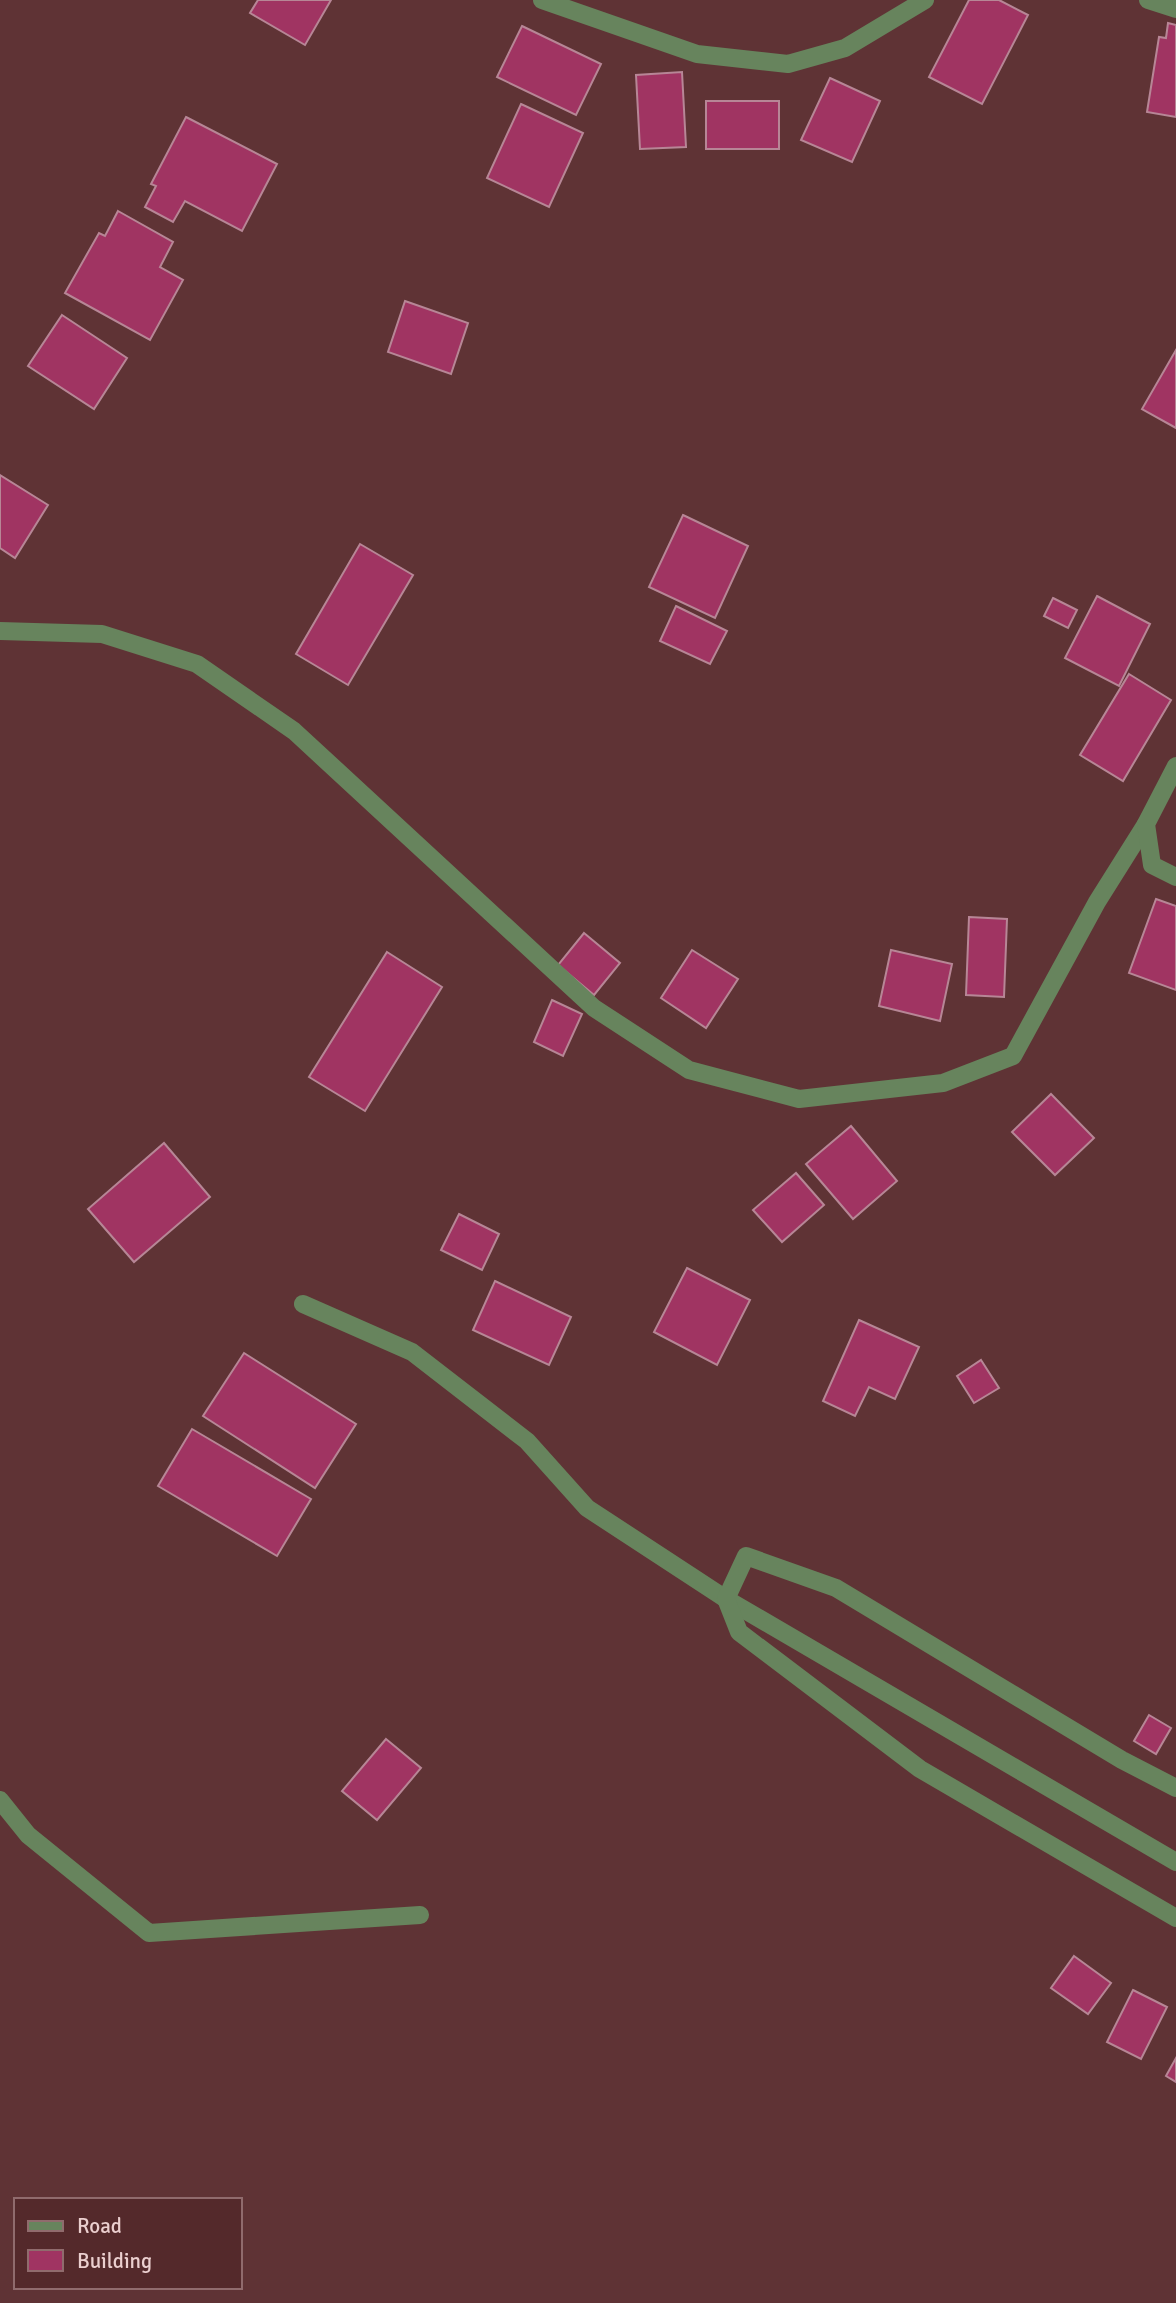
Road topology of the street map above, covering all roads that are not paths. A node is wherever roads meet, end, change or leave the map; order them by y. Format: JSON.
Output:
{"nodes":[{"id":1,"x":542,"y":0,"type":"edge"},
{"id":2,"x":925,"y":0,"type":"edge"},
{"id":3,"x":1148,"y":0,"type":"edge"},
{"id":4,"x":1176,"y":9,"type":"edge"},
{"id":5,"x":0,"y":631,"type":"edge"},
{"id":6,"x":1176,"y":766,"type":"edge"},
{"id":7,"x":1146,"y":824,"type":"junction"},
{"id":8,"x":1176,"y":877,"type":"edge"},
{"id":9,"x":303,"y":1304,"type":"dead end"},
{"id":10,"x":726,"y":1599,"type":"junction"},
{"id":11,"x":1176,"y":1788,"type":"edge"},
{"id":12,"x":0,"y":1800,"type":"edge"},
{"id":13,"x":1176,"y":1863,"type":"edge"},
{"id":14,"x":420,"y":1915,"type":"dead end"},
{"id":15,"x":1176,"y":1918,"type":"edge"}],
"edges":[{"from":1,"to":2,"type":"street"},
{"from":3,"to":4,"type":"street"},
{"from":5,"to":7,"type":"street"},
{"from":6,"to":7,"type":"street"},
{"from":7,"to":8,"type":"street"},
{"from":9,"to":10,"type":"street"},
{"from":10,"to":11,"type":"street"},
{"from":10,"to":13,"type":"street"},
{"from":10,"to":15,"type":"street"},
{"from":12,"to":14,"type":"street"}]}
